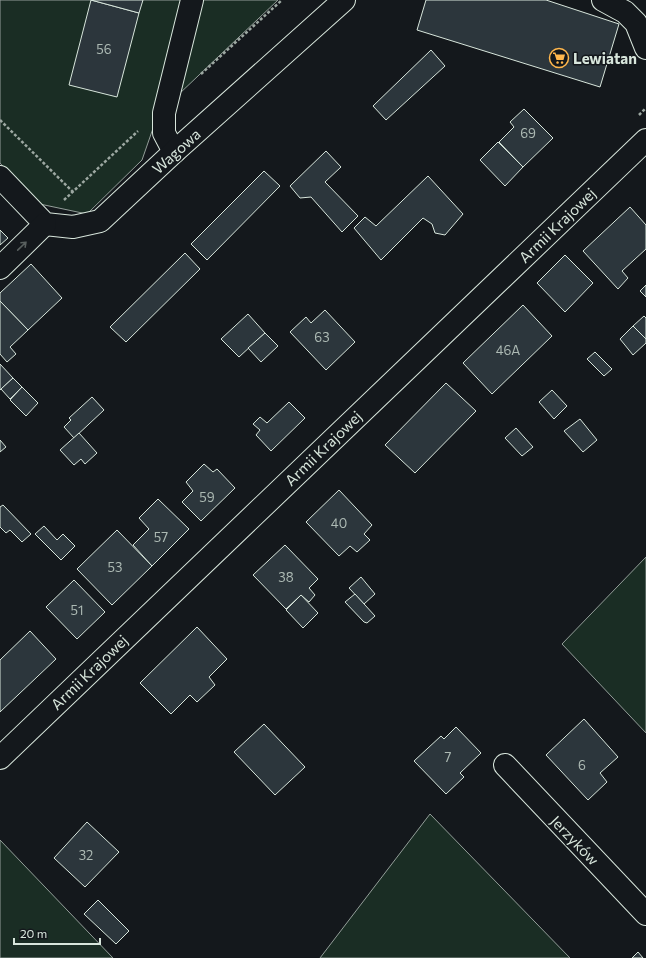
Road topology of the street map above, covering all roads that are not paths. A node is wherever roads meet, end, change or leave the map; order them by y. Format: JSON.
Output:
{"nodes":[{"id":1,"x":192,"y":0,"type":"edge"},
{"id":2,"x":344,"y":0,"type":"edge"},
{"id":3,"x":603,"y":0,"type":"edge"},
{"id":4,"x":646,"y":48,"type":"edge"},
{"id":5,"x":646,"y":140,"type":"edge"},
{"id":6,"x":174,"y":152,"type":"junction"},
{"id":7,"x":0,"y":177,"type":"edge"},
{"id":8,"x":45,"y":224,"type":"junction"},
{"id":9,"x":0,"y":268,"type":"edge"},
{"id":10,"x":0,"y":758,"type":"edge"},
{"id":11,"x":505,"y":765,"type":"dead end"},
{"id":12,"x":646,"y":914,"type":"edge"}],
"edges":[{"from":1,"to":6,"type":"street"},
{"from":2,"to":6,"type":"street","name":"Wagowa"},
{"from":3,"to":4,"type":"street"},
{"from":5,"to":10,"type":"street","name":"Armii Krajowej"},
{"from":6,"to":8,"type":"street","name":"Wagowa"},
{"from":7,"to":8,"type":"street"},
{"from":9,"to":8,"type":"street","one_way":true},
{"from":11,"to":12,"type":"street","name":"Jerzyków"}]}
